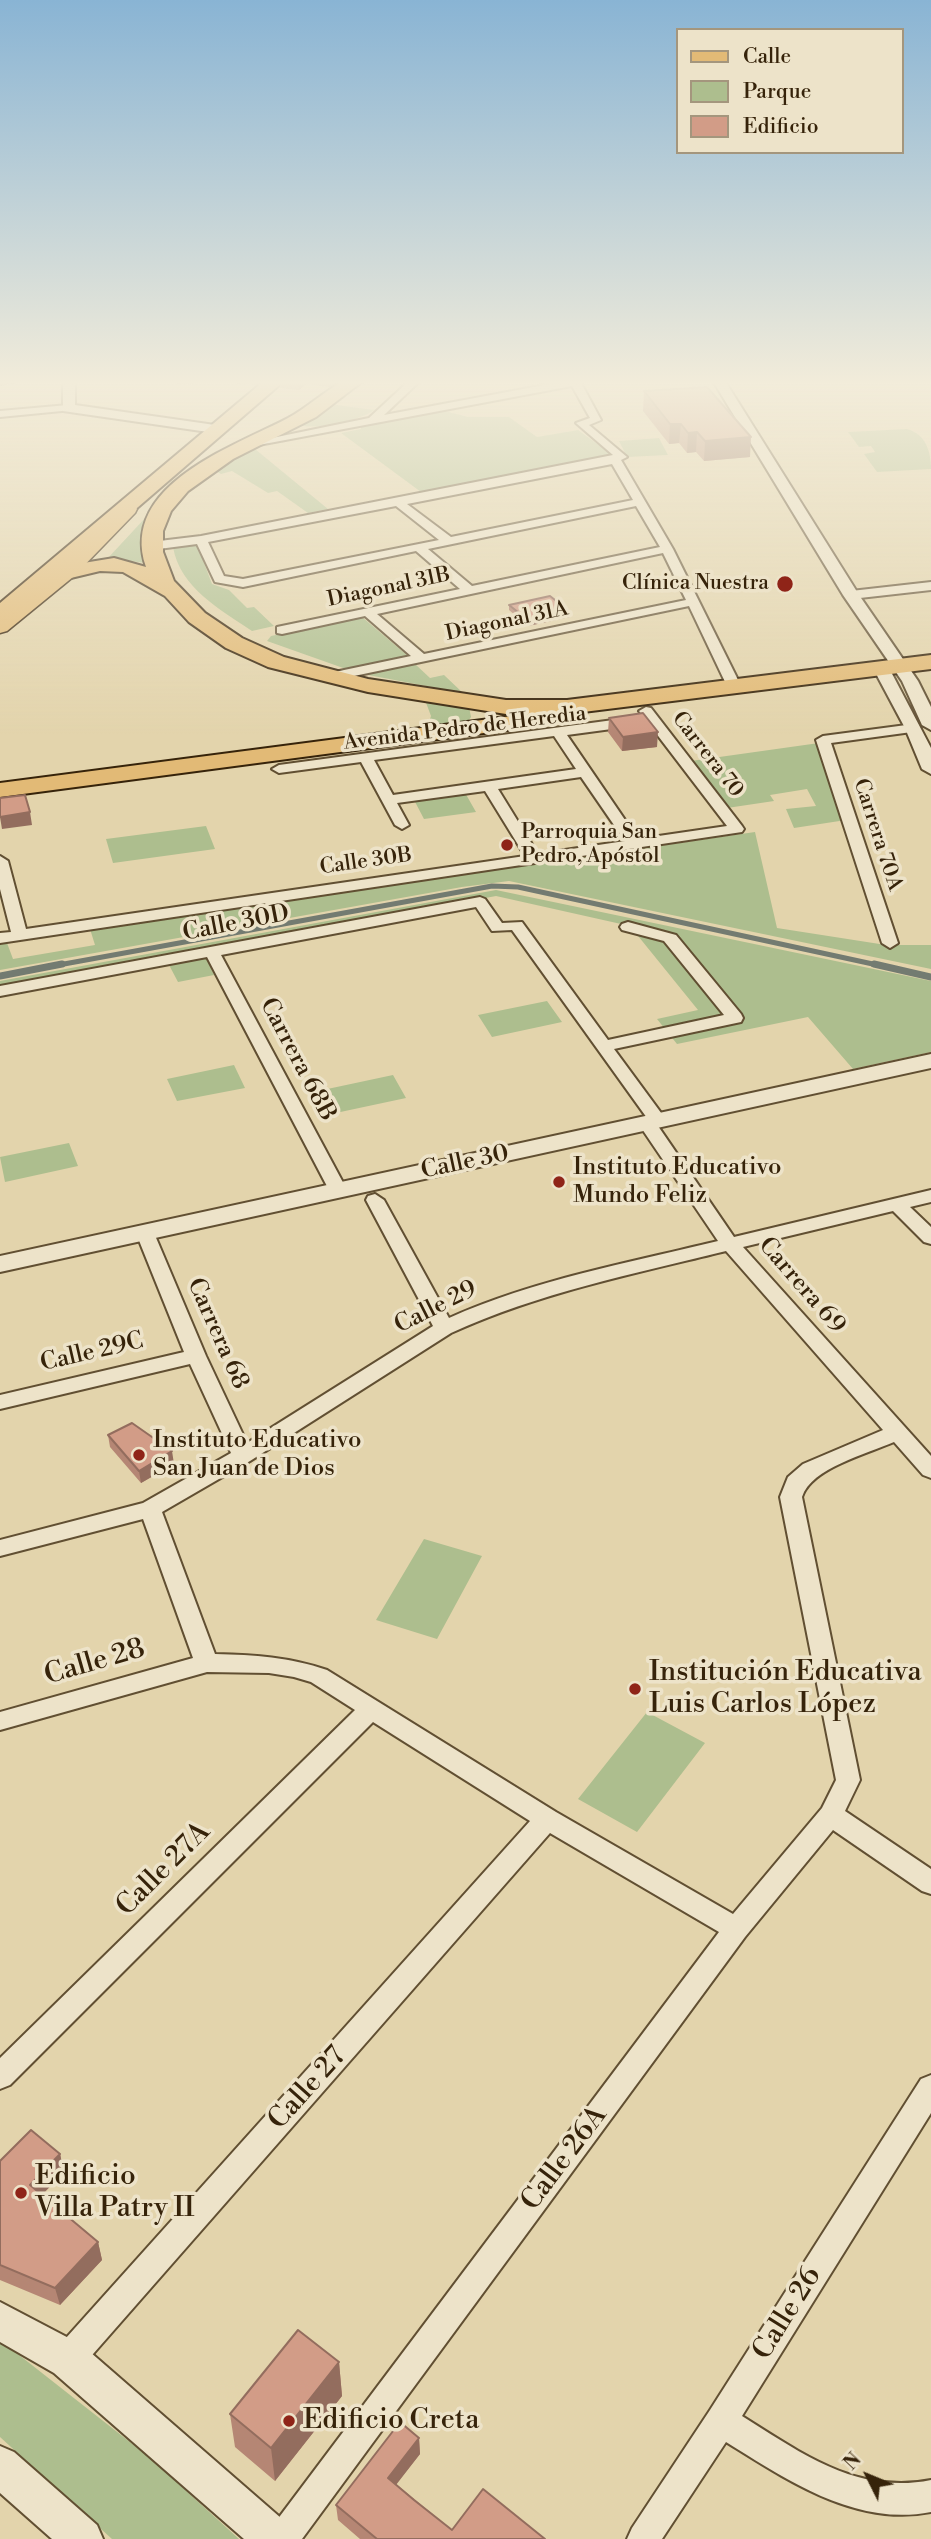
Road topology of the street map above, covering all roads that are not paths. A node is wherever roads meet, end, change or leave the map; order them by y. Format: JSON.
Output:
{"nodes":[{"id":1,"x":137,"y":499,"type":"edge"},
{"id":2,"x":171,"y":499,"type":"edge"},
{"id":3,"x":405,"y":499,"type":"edge"},
{"id":4,"x":792,"y":499,"type":"edge"},
{"id":5,"x":397,"y":501,"type":"junction"},
{"id":6,"x":641,"y":502,"type":"joint"},
{"id":7,"x":131,"y":505,"type":"junction"},
{"id":8,"x":201,"y":540,"type":"junction"},
{"id":9,"x":448,"y":541,"type":"junction"},
{"id":10,"x":151,"y":546,"type":"junction"},
{"id":11,"x":418,"y":547,"type":"junction"},
{"id":12,"x":667,"y":549,"type":"junction"},
{"id":13,"x":66,"y":573,"type":"junction"},
{"id":14,"x":39,"y":582,"type":"junction"},
{"id":15,"x":931,"y":586,"type":"edge"},
{"id":16,"x":470,"y":591,"type":"junction"},
{"id":17,"x":851,"y":595,"type":"junction"},
{"id":18,"x":178,"y":599,"type":"junction"},
{"id":19,"x":692,"y":602,"type":"junction"},
{"id":20,"x":367,"y":612,"type":"junction"},
{"id":21,"x":0,"y":614,"type":"edge"},
{"id":22,"x":0,"y":627,"type":"edge"},
{"id":23,"x":282,"y":630,"type":"dead end"},
{"id":24,"x":421,"y":658,"type":"junction"},
{"id":25,"x":931,"y":662,"type":"edge"},
{"id":26,"x":893,"y":671,"type":"junction"},
{"id":27,"x":931,"y":672,"type":"edge"},
{"id":28,"x":330,"y":677,"type":"junction"},
{"id":29,"x":370,"y":686,"type":"junction"},
{"id":30,"x":734,"y":686,"type":"junction"},
{"id":31,"x":647,"y":713,"type":"junction"},
{"id":32,"x":922,"y":727,"type":"edge"},
{"id":33,"x":558,"y":732,"type":"junction"},
{"id":34,"x":331,"y":747,"type":"junction"},
{"id":35,"x":366,"y":758,"type":"junction"},
{"id":36,"x":279,"y":769,"type":"dead end"},
{"id":37,"x":931,"y":769,"type":"edge"},
{"id":38,"x":585,"y":772,"type":"junction"},
{"id":39,"x":489,"y":786,"type":"junction"},
{"id":40,"x":0,"y":789,"type":"edge"},
{"id":41,"x":389,"y":800,"type":"junction"},
{"id":42,"x":402,"y":825,"type":"dead end"},
{"id":43,"x":737,"y":829,"type":"joint"},
{"id":44,"x":634,"y":844,"type":"junction"},
{"id":45,"x":534,"y":859,"type":"junction"},
{"id":46,"x":0,"y":861,"type":"edge"},
{"id":47,"x":516,"y":925,"type":"joint"},
{"id":48,"x":628,"y":927,"type":"dead end"},
{"id":49,"x":20,"y":935,"type":"junction"},
{"id":50,"x":0,"y":938,"type":"edge"},
{"id":51,"x":890,"y":943,"type":"dead end"},
{"id":52,"x":212,"y":952,"type":"junction"},
{"id":53,"x":0,"y":991,"type":"edge"},
{"id":54,"x":604,"y":1046,"type":"junction"},
{"id":55,"x":931,"y":1061,"type":"edge"},
{"id":56,"x":653,"y":1122,"type":"junction"},
{"id":57,"x":338,"y":1190,"type":"junction"},
{"id":58,"x":931,"y":1196,"type":"edge"},
{"id":59,"x":375,"y":1200,"type":"dead end"},
{"id":60,"x":897,"y":1204,"type":"junction"},
{"id":61,"x":145,"y":1233,"type":"junction"},
{"id":62,"x":931,"y":1238,"type":"edge"},
{"id":63,"x":728,"y":1242,"type":"junction"},
{"id":64,"x":0,"y":1264,"type":"edge"},
{"id":65,"x":444,"y":1328,"type":"junction"},
{"id":66,"x":196,"y":1356,"type":"junction"},
{"id":67,"x":0,"y":1402,"type":"edge"},
{"id":68,"x":896,"y":1433,"type":"junction"},
{"id":69,"x":243,"y":1455,"type":"junction"},
{"id":70,"x":931,"y":1470,"type":"edge"},
{"id":71,"x":150,"y":1509,"type":"junction"},
{"id":72,"x":0,"y":1548,"type":"edge"},
{"id":73,"x":207,"y":1663,"type":"junction"},
{"id":74,"x":372,"y":1708,"type":"junction"},
{"id":75,"x":0,"y":1721,"type":"edge"},
{"id":76,"x":831,"y":1815,"type":"junction"},
{"id":77,"x":547,"y":1819,"type":"junction"},
{"id":78,"x":931,"y":1883,"type":"edge"},
{"id":79,"x":736,"y":1929,"type":"junction"},
{"id":80,"x":0,"y":2076,"type":"edge"},
{"id":81,"x":931,"y":2088,"type":"edge"},
{"id":82,"x":0,"y":2321,"type":"edge"},
{"id":83,"x":68,"y":2359,"type":"junction"},
{"id":84,"x":721,"y":2421,"type":"junction"},
{"id":85,"x":0,"y":2466,"type":"edge"},
{"id":86,"x":924,"y":2498,"type":"edge"},
{"id":87,"x":83,"y":2539,"type":"edge"},
{"id":88,"x":275,"y":2539,"type":"edge"},
{"id":89,"x":282,"y":2539,"type":"edge"},
{"id":90,"x":643,"y":2539,"type":"edge"}],
"edges":[{"from":1,"to":7,"type":"highway"},
{"from":2,"to":10,"type":"highway"},
{"from":3,"to":5,"type":"street"},
{"from":4,"to":17,"type":"street"},
{"from":5,"to":8,"type":"street"},
{"from":5,"to":9,"type":"street"},
{"from":6,"to":9,"type":"street"},
{"from":6,"to":12,"type":"street"},
{"from":7,"to":13,"type":"main road"},
{"from":7,"to":14,"type":"highway"},
{"from":8,"to":10,"type":"street"},
{"from":8,"to":11,"type":"street"},
{"from":9,"to":11,"type":"street"},
{"from":10,"to":18,"type":"highway"},
{"from":11,"to":16,"type":"street"},
{"from":12,"to":16,"type":"street","name":"Diagonal 31B"},
{"from":12,"to":19,"type":"street"},
{"from":13,"to":14,"type":"highway"},
{"from":13,"to":18,"type":"highway"},
{"from":13,"to":22,"type":"main road"},
{"from":14,"to":21,"type":"highway"},
{"from":15,"to":17,"type":"street"},
{"from":16,"to":20,"type":"street","name":"Diagonal 31B"},
{"from":17,"to":26,"type":"street"},
{"from":18,"to":28,"type":"highway"},
{"from":19,"to":24,"type":"street","name":"Diagonal 31A"},
{"from":19,"to":30,"type":"street"},
{"from":20,"to":23,"type":"street","name":"Diagonal 31B"},
{"from":20,"to":24,"type":"street"},
{"from":24,"to":28,"type":"street","name":"Diagonal 31A"},
{"from":25,"to":26,"type":"highway","name":"Avenida Pedro de Heredia"},
{"from":26,"to":27,"type":"highway","name":"Avenida Pedro de Heredia"},
{"from":26,"to":30,"type":"highway","name":"Avenida Pedro de Heredia"},
{"from":26,"to":31,"type":"highway","name":"Avenida Pedro de Heredia"},
{"from":26,"to":32,"type":"street"},
{"from":28,"to":29,"type":"highway"},
{"from":29,"to":30,"type":"highway","name":"Avenida Pedro de Heredia"},
{"from":29,"to":34,"type":"highway"},
{"from":31,"to":33,"type":"street"},
{"from":31,"to":34,"type":"highway","name":"Avenida Pedro de Heredia"},
{"from":31,"to":43,"type":"street","name":"Carrera 70"},
{"from":32,"to":37,"type":"street"},
{"from":32,"to":51,"type":"street","name":"Carrera 70A"},
{"from":33,"to":35,"type":"street"},
{"from":33,"to":38,"type":"street"},
{"from":34,"to":40,"type":"highway","name":"Avenida Pedro de Heredia"},
{"from":35,"to":36,"type":"street"},
{"from":35,"to":41,"type":"street"},
{"from":38,"to":39,"type":"street"},
{"from":38,"to":44,"type":"street"},
{"from":39,"to":41,"type":"street"},
{"from":39,"to":45,"type":"street"},
{"from":41,"to":42,"type":"street"},
{"from":43,"to":44,"type":"street","name":"Calle 30B"},
{"from":44,"to":45,"type":"street","name":"Calle 30B"},
{"from":45,"to":49,"type":"street","name":"Calle 30B"},
{"from":46,"to":49,"type":"street"},
{"from":47,"to":52,"type":"street","name":"Calle 30D"},
{"from":47,"to":54,"type":"street","name":"Carrera 69"},
{"from":48,"to":54,"type":"street"},
{"from":49,"to":50,"type":"street","name":"Calle 30B"},
{"from":52,"to":53,"type":"street","name":"Calle 30D"},
{"from":52,"to":57,"type":"street","name":"Carrera 68B"},
{"from":54,"to":56,"type":"street","name":"Carrera 69"},
{"from":55,"to":56,"type":"street","name":"Calle 30"},
{"from":56,"to":57,"type":"street","name":"Calle 30"},
{"from":56,"to":63,"type":"street","name":"Carrera 69"},
{"from":57,"to":61,"type":"street","name":"Calle 30"},
{"from":58,"to":60,"type":"street","name":"Calle 29"},
{"from":59,"to":65,"type":"street"},
{"from":60,"to":62,"type":"street"},
{"from":60,"to":63,"type":"street","name":"Calle 29"},
{"from":61,"to":64,"type":"street","name":"Calle 30"},
{"from":61,"to":66,"type":"street","name":"Carrera 68"},
{"from":63,"to":65,"type":"street","name":"Calle 29"},
{"from":63,"to":68,"type":"street","name":"Carrera 69"},
{"from":65,"to":69,"type":"street","name":"Calle 29"},
{"from":66,"to":67,"type":"street","name":"Calle 29C"},
{"from":66,"to":69,"type":"street","name":"Carrera 68"},
{"from":68,"to":70,"type":"street","name":"Carrera 69"},
{"from":68,"to":76,"type":"street","name":"Calle 26A"},
{"from":69,"to":71,"type":"street","name":"Calle 29"},
{"from":71,"to":72,"type":"street","name":"Calle 29"},
{"from":71,"to":73,"type":"street"},
{"from":73,"to":74,"type":"street","name":"Calle 28"},
{"from":73,"to":75,"type":"street","name":"Calle 28"},
{"from":74,"to":77,"type":"street","name":"Calle 28"},
{"from":74,"to":80,"type":"street","name":"Calle 27A"},
{"from":76,"to":78,"type":"street"},
{"from":76,"to":79,"type":"street","name":"Calle 26A"},
{"from":77,"to":79,"type":"street","name":"Calle 28"},
{"from":77,"to":83,"type":"street","name":"Calle 27"},
{"from":79,"to":89,"type":"street","name":"Calle 26A"},
{"from":81,"to":84,"type":"street","name":"Calle 26"},
{"from":82,"to":83,"type":"street"},
{"from":83,"to":88,"type":"street"},
{"from":84,"to":86,"type":"street"},
{"from":84,"to":90,"type":"street","name":"Calle 26"},
{"from":85,"to":87,"type":"street"}]}
